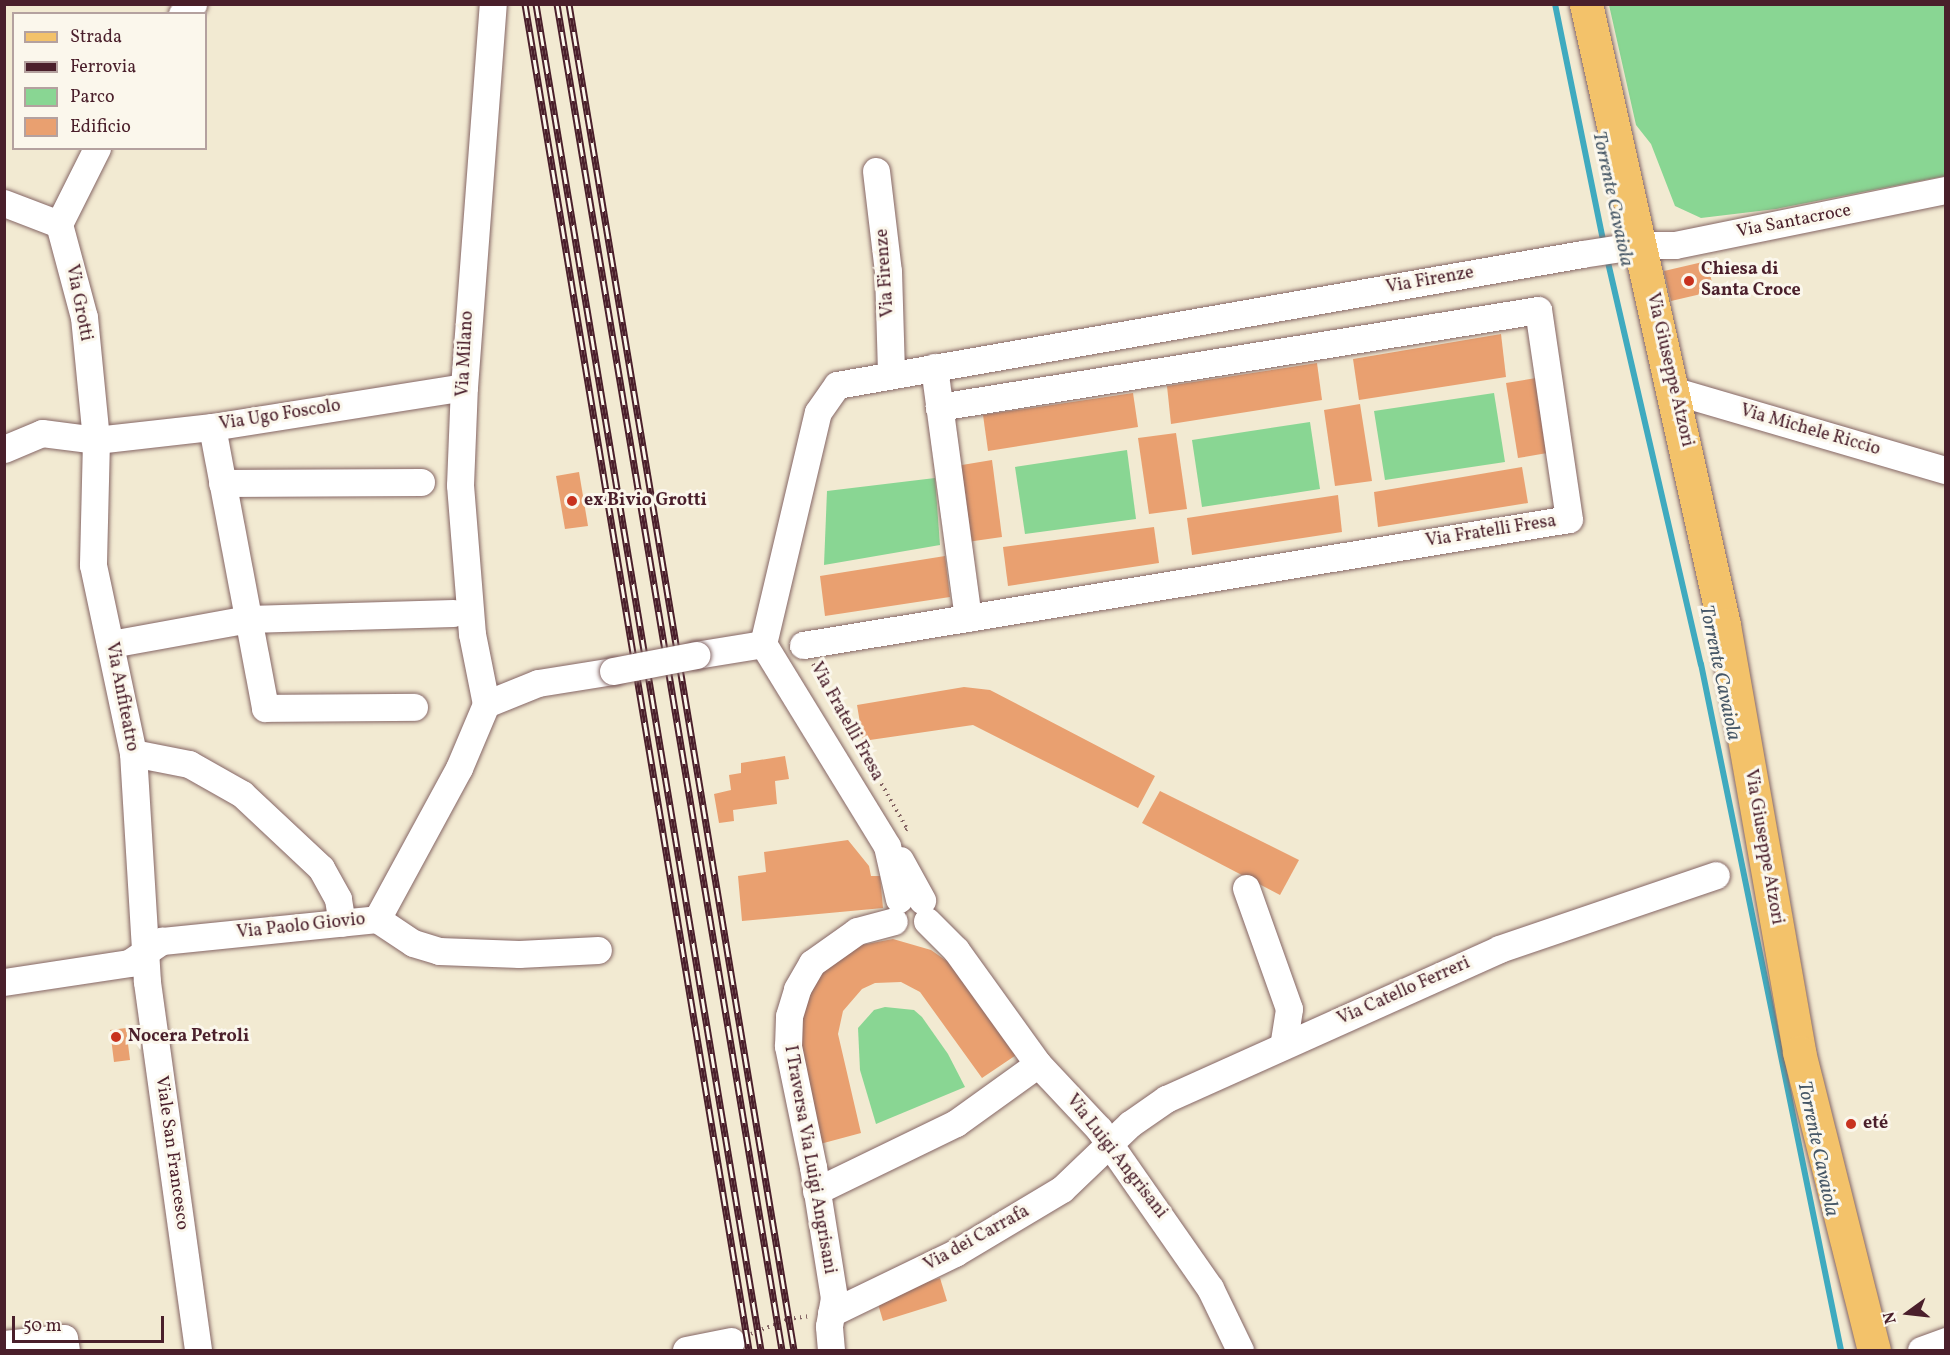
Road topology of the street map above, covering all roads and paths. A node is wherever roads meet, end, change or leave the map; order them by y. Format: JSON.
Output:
{"nodes":[{"id":1,"x":493,"y":4,"type":"edge"},
{"id":2,"x":1586,"y":4,"type":"edge"},
{"id":3,"x":96,"y":150,"type":"edge"},
{"id":4,"x":876,"y":171,"type":"dead end"},
{"id":5,"x":1946,"y":190,"type":"edge"},
{"id":6,"x":4,"y":203,"type":"edge"},
{"id":7,"x":58,"y":224,"type":"junction"},
{"id":8,"x":1638,"y":254,"type":"junction"},
{"id":9,"x":1223,"y":323,"type":"junction"},
{"id":10,"x":1230,"y":359,"type":"junction"},
{"id":11,"x":934,"y":367,"type":"junction"},
{"id":12,"x":891,"y":374,"type":"junction"},
{"id":13,"x":464,"y":387,"type":"junction"},
{"id":14,"x":1675,"y":391,"type":"junction"},
{"id":15,"x":939,"y":407,"type":"junction"},
{"id":16,"x":212,"y":427,"type":"junction"},
{"id":17,"x":96,"y":440,"type":"junction"},
{"id":18,"x":4,"y":449,"type":"edge"},
{"id":19,"x":1946,"y":470,"type":"edge"},
{"id":20,"x":421,"y":482,"type":"dead end"},
{"id":21,"x":222,"y":483,"type":"junction"},
{"id":22,"x":453,"y":613,"type":"dead end"},
{"id":23,"x":968,"y":618,"type":"junction"},
{"id":24,"x":248,"y":619,"type":"junction"},
{"id":25,"x":111,"y":644,"type":"junction"},
{"id":26,"x":763,"y":644,"type":"junction"},
{"id":27,"x":802,"y":645,"type":"joint"},
{"id":28,"x":486,"y":704,"type":"junction"},
{"id":29,"x":414,"y":707,"type":"dead end"},
{"id":30,"x":133,"y":753,"type":"junction"},
{"id":31,"x":887,"y":846,"type":"junction"},
{"id":32,"x":1716,"y":875,"type":"dead end"},
{"id":33,"x":1246,"y":888,"type":"dead end"},
{"id":34,"x":911,"y":910,"type":"junction"},
{"id":35,"x":377,"y":919,"type":"junction"},
{"id":36,"x":342,"y":923,"type":"junction"},
{"id":37,"x":598,"y":950,"type":"dead end"},
{"id":38,"x":146,"y":955,"type":"junction"},
{"id":39,"x":4,"y":982,"type":"edge"},
{"id":40,"x":1283,"y":1046,"type":"junction"},
{"id":41,"x":1038,"y":1064,"type":"junction"},
{"id":42,"x":1110,"y":1145,"type":"junction"},
{"id":43,"x":816,"y":1191,"type":"junction"},
{"id":44,"x":831,"y":1313,"type":"junction"},
{"id":45,"x":788,"y":1319,"type":"dead end"},
{"id":46,"x":758,"y":1332,"type":"dead end"},
{"id":47,"x":731,"y":1341,"type":"dead end"},
{"id":48,"x":1946,"y":1341,"type":"edge"},
{"id":49,"x":4,"y":1344,"type":"edge"},
{"id":50,"x":66,"y":1350,"type":"edge"},
{"id":51,"x":198,"y":1350,"type":"edge"},
{"id":52,"x":686,"y":1350,"type":"edge"},
{"id":53,"x":831,"y":1350,"type":"edge"},
{"id":54,"x":1240,"y":1350,"type":"edge"},
{"id":55,"x":1874,"y":1350,"type":"edge"},
{"id":56,"x":1921,"y":1350,"type":"edge"}],
"edges":[{"from":1,"to":13,"type":"street","name":"Via Milano"},
{"from":2,"to":8,"type":"main road","name":"Via Giuseppe Atzori"},
{"from":3,"to":7,"type":"street"},
{"from":4,"to":12,"type":"street","name":"Via Firenze"},
{"from":5,"to":8,"type":"street","name":"Via Santacroce"},
{"from":6,"to":7,"type":"street"},
{"from":7,"to":17,"type":"street","name":"Via Grotti"},
{"from":8,"to":9,"type":"street","name":"Via Firenze"},
{"from":8,"to":14,"type":"main road","name":"Via Giuseppe Atzori"},
{"from":9,"to":10,"type":"street"},
{"from":9,"to":11,"type":"street","name":"Via Firenze"},
{"from":10,"to":15,"type":"street","name":"Via Fratelli Fresa"},
{"from":10,"to":23,"type":"street","name":"Via Fratelli Fresa"},
{"from":11,"to":12,"type":"street"},
{"from":11,"to":15,"type":"street"},
{"from":12,"to":26,"type":"street"},
{"from":13,"to":16,"type":"street","name":"Via Ugo Foscolo"},
{"from":13,"to":28,"type":"street","name":"Via Milano"},
{"from":14,"to":19,"type":"street","name":"Via Michele Riccio"},
{"from":14,"to":55,"type":"main road","name":"Via Giuseppe Atzori"},
{"from":15,"to":23,"type":"street"},
{"from":16,"to":17,"type":"street","name":"Via Ugo Foscolo"},
{"from":16,"to":21,"type":"street"},
{"from":17,"to":18,"type":"street","name":"Via Ugo Foscolo"},
{"from":17,"to":25,"type":"street","name":"Via Anfiteatro"},
{"from":20,"to":21,"type":"street"},
{"from":21,"to":24,"type":"street"},
{"from":22,"to":24,"type":"street"},
{"from":23,"to":27,"type":"street","name":"Via Fratelli Fresa"},
{"from":24,"to":25,"type":"street"},
{"from":24,"to":29,"type":"street"},
{"from":25,"to":30,"type":"street","name":"Via Anfiteatro"},
{"from":26,"to":28,"type":"street","bridge":true},
{"from":26,"to":31,"type":"street"},
{"from":27,"to":31,"type":"path","name":"Via Fratelli Fresa"},
{"from":28,"to":35,"type":"street"},
{"from":30,"to":36,"type":"street"},
{"from":30,"to":38,"type":"street","name":"Via Anfiteatro"},
{"from":31,"to":34,"type":"street"},
{"from":32,"to":40,"type":"street","name":"Via Catello Ferreri"},
{"from":33,"to":40,"type":"street"},
{"from":34,"to":41,"type":"street","name":"Via Luigi Angrisani"},
{"from":34,"to":43,"type":"street","name":"I Traversa Via Luigi Angrisani"},
{"from":35,"to":36,"type":"street","name":"Via Paolo Giovio"},
{"from":35,"to":37,"type":"street","name":"Via Paolo Giovio"},
{"from":36,"to":38,"type":"street","name":"Via Paolo Giovio"},
{"from":38,"to":39,"type":"street","name":"Via Paolo Giovio"},
{"from":38,"to":51,"type":"street","name":"Viale San Francesco"},
{"from":40,"to":42,"type":"street","name":"Via Catello Ferreri"},
{"from":41,"to":42,"type":"street","name":"Via Luigi Angrisani"},
{"from":41,"to":43,"type":"street"},
{"from":42,"to":44,"type":"street","name":"Via dei Carrafa"},
{"from":42,"to":54,"type":"street","name":"Via Luigi Angrisani"},
{"from":43,"to":44,"type":"street","name":"I Traversa Via Luigi Angrisani"},
{"from":44,"to":53,"type":"street","name":"I Traversa Via Luigi Angrisani"},
{"from":45,"to":46,"type":"path"},
{"from":47,"to":52,"type":"street"},
{"from":48,"to":56,"type":"street"},
{"from":49,"to":50,"type":"street"}]}
